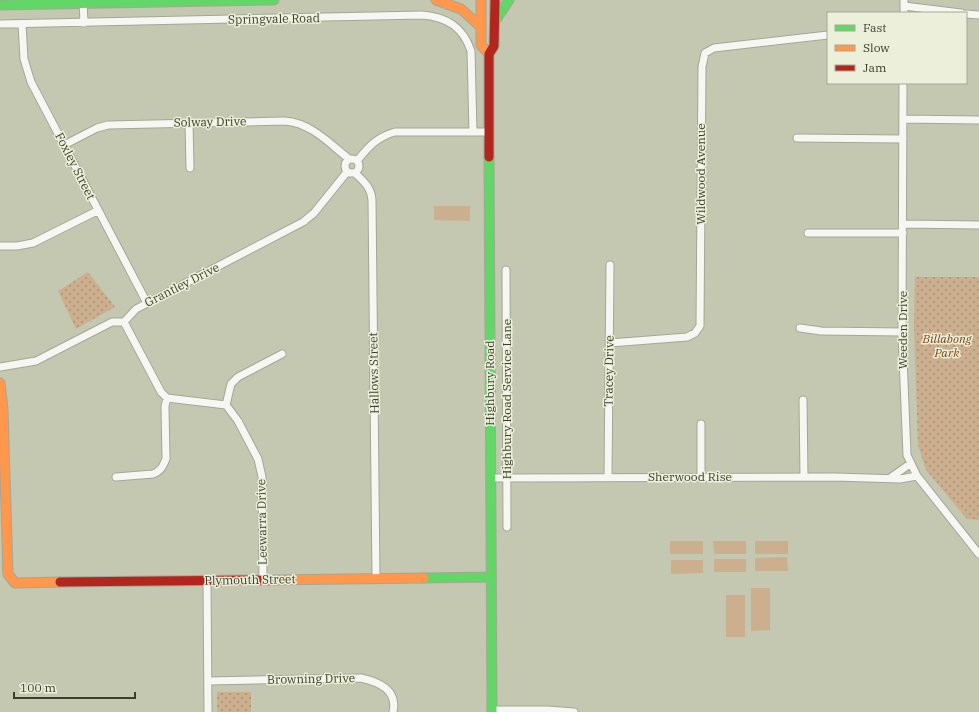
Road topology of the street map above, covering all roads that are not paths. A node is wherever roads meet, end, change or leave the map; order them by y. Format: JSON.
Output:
{"nodes":[{"id":1,"x":274,"y":0,"type":"edge"},
{"id":2,"x":436,"y":0,"type":"edge"},
{"id":3,"x":480,"y":0,"type":"edge"},
{"id":4,"x":495,"y":0,"type":"edge"},
{"id":5,"x":509,"y":0,"type":"edge"},
{"id":6,"x":83,"y":2,"type":"edge"},
{"id":7,"x":0,"y":5,"type":"edge"},
{"id":8,"x":904,"y":6,"type":"edge"},
{"id":9,"x":953,"y":12,"type":"edge"},
{"id":10,"x":967,"y":14,"type":"edge"},
{"id":11,"x":979,"y":15,"type":"edge"},
{"id":12,"x":495,"y":21,"type":"junction"},
{"id":13,"x":84,"y":23,"type":"junction"},
{"id":14,"x":0,"y":24,"type":"edge"},
{"id":15,"x":22,"y":24,"type":"junction"},
{"id":16,"x":481,"y":27,"type":"junction"},
{"id":17,"x":827,"y":35,"type":"edge"},
{"id":18,"x":489,"y":54,"type":"junction"},
{"id":19,"x":904,"y":84,"type":"edge"},
{"id":20,"x":903,"y":119,"type":"junction"},
{"id":21,"x":979,"y":120,"type":"edge"},
{"id":22,"x":189,"y":122,"type":"junction"},
{"id":23,"x":472,"y":132,"type":"junction"},
{"id":24,"x":489,"y":132,"type":"junction"},
{"id":25,"x":796,"y":138,"type":"dead end"},
{"id":26,"x":903,"y":138,"type":"junction"},
{"id":27,"x":64,"y":145,"type":"junction"},
{"id":28,"x":348,"y":159,"type":"junction"},
{"id":29,"x":357,"y":161,"type":"junction"},
{"id":30,"x":190,"y":168,"type":"dead end"},
{"id":31,"x":351,"y":173,"type":"junction"},
{"id":32,"x":97,"y":211,"type":"junction"},
{"id":33,"x":903,"y":224,"type":"junction"},
{"id":34,"x":979,"y":224,"type":"edge"},
{"id":35,"x":808,"y":233,"type":"dead end"},
{"id":36,"x":903,"y":234,"type":"junction"},
{"id":37,"x":0,"y":246,"type":"edge"},
{"id":38,"x":610,"y":265,"type":"dead end"},
{"id":39,"x":506,"y":270,"type":"dead end"},
{"id":40,"x":147,"y":303,"type":"junction"},
{"id":41,"x":124,"y":322,"type":"junction"},
{"id":42,"x":800,"y":328,"type":"dead end"},
{"id":43,"x":902,"y":332,"type":"junction"},
{"id":44,"x":610,"y":343,"type":"junction"},
{"id":45,"x":282,"y":354,"type":"dead end"},
{"id":46,"x":0,"y":367,"type":"edge"},
{"id":47,"x":0,"y":383,"type":"edge"},
{"id":48,"x":167,"y":398,"type":"junction"},
{"id":49,"x":803,"y":400,"type":"dead end"},
{"id":50,"x":226,"y":405,"type":"junction"},
{"id":51,"x":701,"y":424,"type":"dead end"},
{"id":52,"x":910,"y":464,"type":"junction"},
{"id":53,"x":917,"y":476,"type":"junction"},
{"id":54,"x":116,"y":477,"type":"dead end"},
{"id":55,"x":608,"y":477,"type":"junction"},
{"id":56,"x":701,"y":477,"type":"junction"},
{"id":57,"x":804,"y":477,"type":"junction"},
{"id":58,"x":491,"y":478,"type":"junction"},
{"id":59,"x":507,"y":478,"type":"junction"},
{"id":60,"x":890,"y":478,"type":"junction"},
{"id":61,"x":507,"y":527,"type":"dead end"},
{"id":62,"x":979,"y":554,"type":"edge"},
{"id":63,"x":491,"y":578,"type":"junction"},
{"id":64,"x":263,"y":579,"type":"junction"},
{"id":65,"x":376,"y":579,"type":"junction"},
{"id":66,"x":207,"y":581,"type":"junction"},
{"id":67,"x":208,"y":681,"type":"junction"},
{"id":68,"x":492,"y":711,"type":"edge"},
{"id":69,"x":208,"y":712,"type":"edge"},
{"id":70,"x":393,"y":712,"type":"edge"},
{"id":71,"x":574,"y":712,"type":"edge"}],
"edges":[{"from":1,"to":6,"type":"main road","name":"Springvale Road"},
{"from":2,"to":16,"type":"main road"},
{"from":3,"to":16,"type":"main road","name":"Highbury Road"},
{"from":4,"to":12,"type":"main road","name":"Highbury Road"},
{"from":5,"to":12,"type":"main road"},
{"from":6,"to":7,"type":"main road","name":"Springvale Road"},
{"from":6,"to":13,"type":"street"},
{"from":8,"to":9,"type":"street"},
{"from":10,"to":11,"type":"street"},
{"from":12,"to":18,"type":"main road","name":"Highbury Road"},
{"from":13,"to":15,"type":"street","name":"Springvale Road"},
{"from":13,"to":23,"type":"street","name":"Springvale Road"},
{"from":14,"to":15,"type":"street","name":"Springvale Road"},
{"from":15,"to":27,"type":"street","name":"Foxley Street"},
{"from":16,"to":18,"type":"main road","name":"Highbury Road"},
{"from":17,"to":44,"type":"street","name":"Wildwood Avenue"},
{"from":18,"to":24,"type":"main road","name":"Highbury Road"},
{"from":19,"to":20,"type":"street","name":"Weeden Drive"},
{"from":20,"to":21,"type":"street"},
{"from":20,"to":26,"type":"street","name":"Weeden Drive"},
{"from":22,"to":27,"type":"street","name":"Solway Drive"},
{"from":22,"to":28,"type":"street","name":"Solway Drive"},
{"from":22,"to":30,"type":"street"},
{"from":23,"to":24,"type":"street"},
{"from":23,"to":29,"type":"street"},
{"from":24,"to":58,"type":"main road","name":"Highbury Road"},
{"from":25,"to":26,"type":"street"},
{"from":26,"to":33,"type":"street","name":"Weeden Drive"},
{"from":27,"to":32,"type":"street","name":"Foxley Street"},
{"from":28,"to":29,"type":"street"},
{"from":28,"to":31,"type":"street"},
{"from":29,"to":31,"type":"street"},
{"from":31,"to":40,"type":"street","name":"Grantley Drive"},
{"from":31,"to":65,"type":"street","name":"Hallows Street"},
{"from":32,"to":37,"type":"street"},
{"from":32,"to":40,"type":"street","name":"Foxley Street"},
{"from":33,"to":34,"type":"street"},
{"from":33,"to":36,"type":"street","name":"Weeden Drive"},
{"from":35,"to":36,"type":"street"},
{"from":36,"to":43,"type":"street","name":"Weeden Drive"},
{"from":38,"to":44,"type":"street","name":"Tracey Drive"},
{"from":39,"to":59,"type":"street","name":"Highbury Road Service Lane"},
{"from":40,"to":41,"type":"street","name":"Grantley Drive"},
{"from":41,"to":46,"type":"street"},
{"from":41,"to":48,"type":"street"},
{"from":42,"to":43,"type":"street"},
{"from":43,"to":52,"type":"street","name":"Weeden Drive"},
{"from":44,"to":55,"type":"street","name":"Tracey Drive"},
{"from":45,"to":50,"type":"street"},
{"from":47,"to":66,"type":"main road","name":"Plymouth Street"},
{"from":48,"to":50,"type":"street"},
{"from":48,"to":54,"type":"street"},
{"from":49,"to":57,"type":"street"},
{"from":50,"to":64,"type":"street","name":"Leewarra Drive"},
{"from":51,"to":56,"type":"street"},
{"from":52,"to":53,"type":"street","name":"Weeden Drive"},
{"from":52,"to":60,"type":"street"},
{"from":53,"to":60,"type":"street","name":"Sherwood Rise"},
{"from":53,"to":62,"type":"street","name":"Weeden Drive"},
{"from":55,"to":56,"type":"street","name":"Sherwood Rise"},
{"from":55,"to":59,"type":"street","name":"Sherwood Rise"},
{"from":56,"to":57,"type":"street","name":"Sherwood Rise"},
{"from":57,"to":60,"type":"street","name":"Sherwood Rise"},
{"from":58,"to":59,"type":"street","name":"Sherwood Rise"},
{"from":58,"to":63,"type":"main road","name":"Highbury Road"},
{"from":59,"to":61,"type":"street","name":"Highbury Road Service Lane"},
{"from":63,"to":65,"type":"main road","name":"Plymouth Street"},
{"from":63,"to":68,"type":"main road","name":"Highbury Road"},
{"from":64,"to":65,"type":"main road","name":"Plymouth Street"},
{"from":64,"to":66,"type":"main road","name":"Plymouth Street"},
{"from":66,"to":67,"type":"street"},
{"from":67,"to":69,"type":"street"},
{"from":67,"to":70,"type":"street","name":"Browning Drive"},
{"from":68,"to":71,"type":"street"}]}
